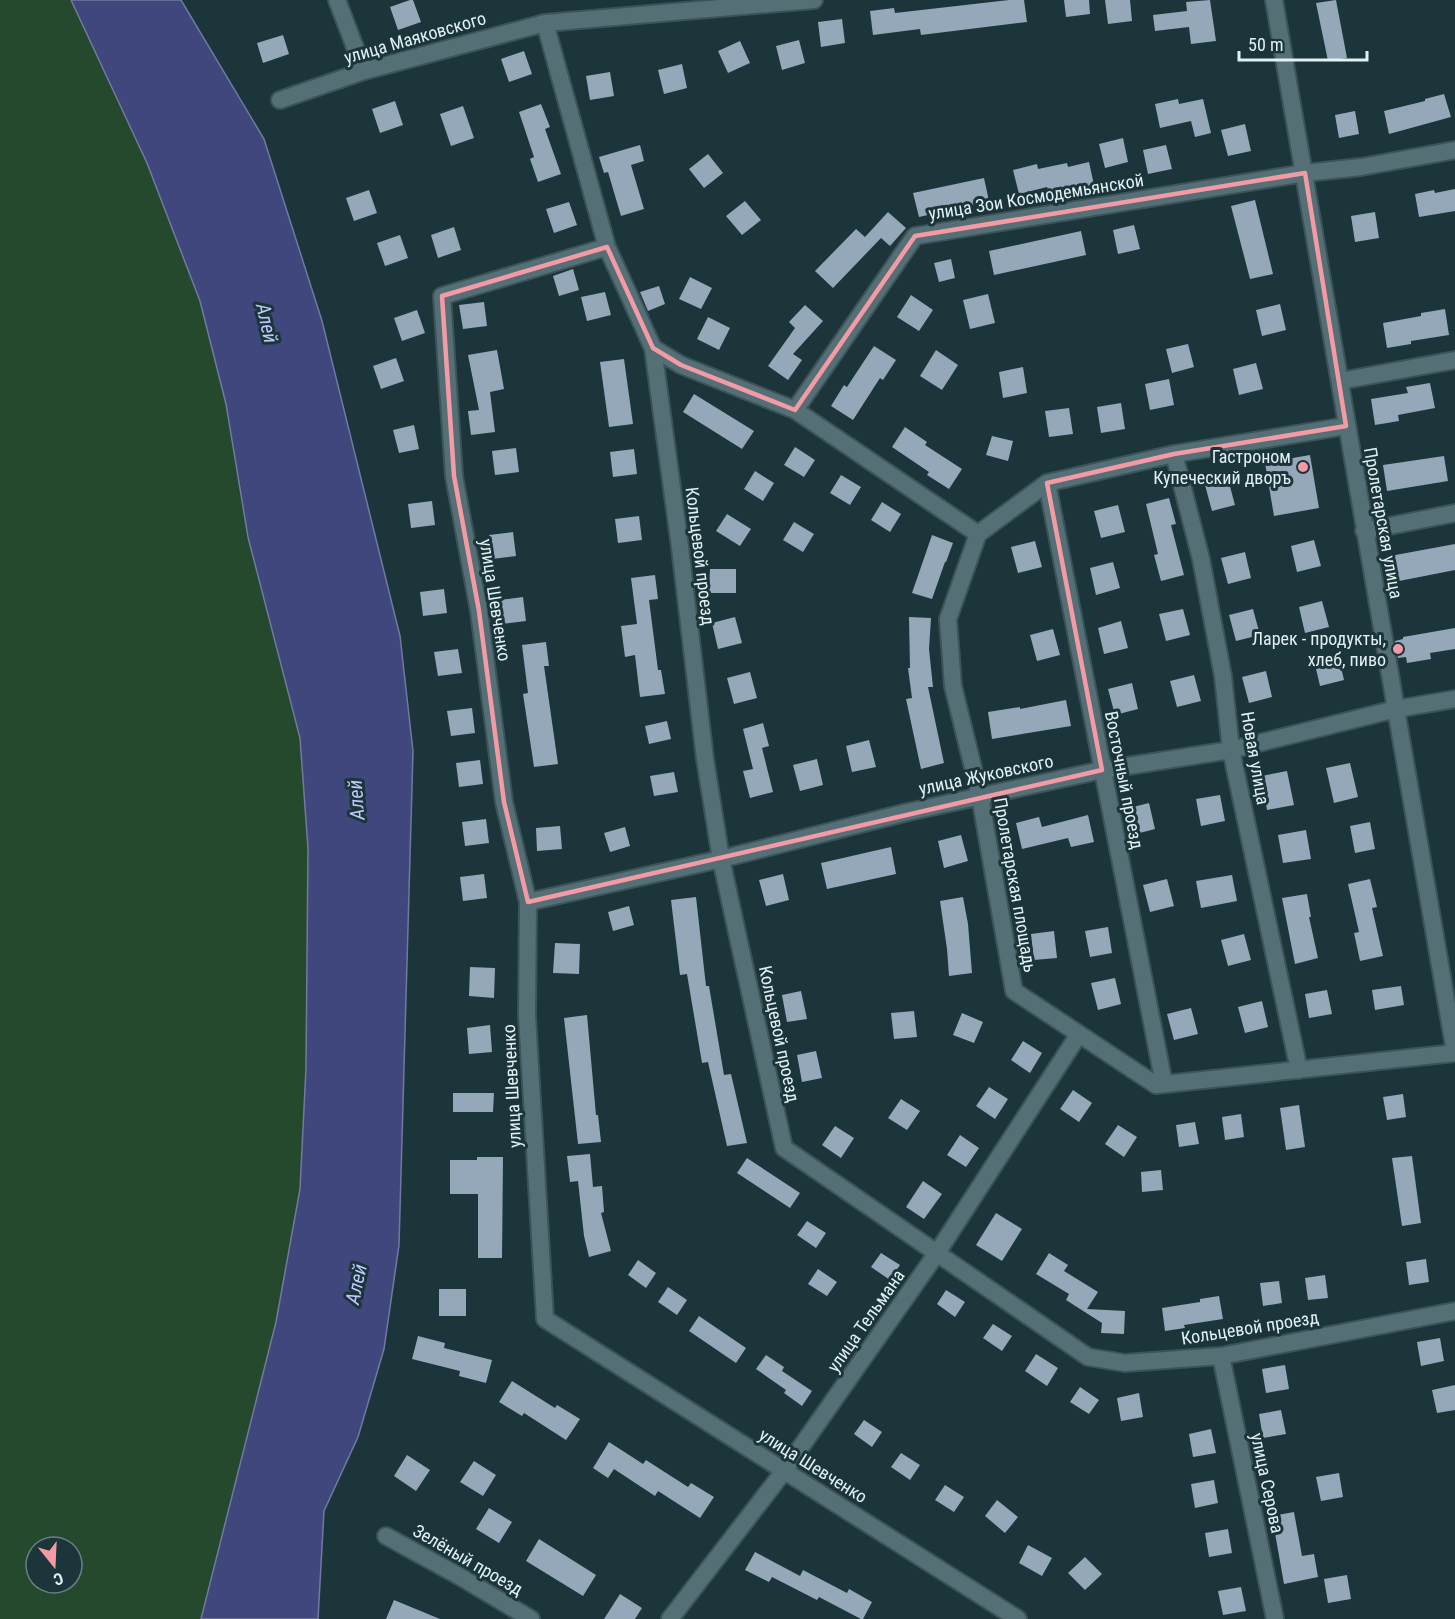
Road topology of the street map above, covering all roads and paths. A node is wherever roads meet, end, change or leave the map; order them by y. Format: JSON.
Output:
{"nodes":[{"id":1,"x":336,"y":0,"type":"edge"},
{"id":2,"x":814,"y":0,"type":"edge"},
{"id":3,"x":1274,"y":0,"type":"edge"},
{"id":4,"x":544,"y":23,"type":"junction"},
{"id":5,"x":364,"y":71,"type":"junction"},
{"id":6,"x":280,"y":100,"type":"dead end"},
{"id":7,"x":1455,"y":150,"type":"edge"},
{"id":8,"x":1305,"y":173,"type":"junction"},
{"id":9,"x":607,"y":247,"type":"junction"},
{"id":10,"x":653,"y":348,"type":"junction"},
{"id":11,"x":1455,"y":360,"type":"edge"},
{"id":12,"x":1340,"y":381,"type":"junction"},
{"id":13,"x":795,"y":410,"type":"junction"},
{"id":14,"x":1346,"y":426,"type":"junction"},
{"id":15,"x":1174,"y":454,"type":"junction"},
{"id":16,"x":1047,"y":483,"type":"junction"},
{"id":17,"x":1455,"y":513,"type":"edge"},
{"id":18,"x":1364,"y":531,"type":"junction"},
{"id":19,"x":978,"y":534,"type":"junction"},
{"id":20,"x":1455,"y":699,"type":"edge"},
{"id":21,"x":1396,"y":709,"type":"junction"},
{"id":22,"x":1231,"y":750,"type":"junction"},
{"id":23,"x":1102,"y":770,"type":"junction"},
{"id":24,"x":980,"y":796,"type":"junction"},
{"id":25,"x":721,"y":859,"type":"junction"},
{"id":26,"x":528,"y":902,"type":"junction"},
{"id":27,"x":1449,"y":979,"type":"edge"},
{"id":28,"x":1078,"y":1034,"type":"junction"},
{"id":29,"x":1455,"y":1052,"type":"edge"},
{"id":30,"x":1299,"y":1070,"type":"junction"},
{"id":31,"x":1164,"y":1084,"type":"junction"},
{"id":32,"x":938,"y":1253,"type":"junction"},
{"id":33,"x":1455,"y":1311,"type":"edge"},
{"id":34,"x":1221,"y":1356,"type":"junction"},
{"id":35,"x":784,"y":1471,"type":"junction"},
{"id":36,"x":386,"y":1536,"type":"dead end"},
{"id":37,"x":531,"y":1619,"type":"edge"},
{"id":38,"x":670,"y":1619,"type":"edge"},
{"id":39,"x":1018,"y":1619,"type":"edge"},
{"id":40,"x":1275,"y":1619,"type":"edge"}],
"edges":[{"from":1,"to":5,"type":"street"},
{"from":2,"to":4,"type":"street","name":"улица Маяковского"},
{"from":3,"to":8,"type":"street","name":"Пролетарская улица"},
{"from":4,"to":5,"type":"street","name":"улица Маяковского"},
{"from":4,"to":9,"type":"street","name":"Кольцевой проезд"},
{"from":5,"to":6,"type":"street","name":"улица Маяковского"},
{"from":7,"to":8,"type":"street","name":"улица Зои Космодемьянской"},
{"from":8,"to":12,"type":"street","name":"Пролетарская улица"},
{"from":8,"to":13,"type":"street","name":"улица Зои Космодемьянской"},
{"from":9,"to":10,"type":"street","name":"Кольцевой проезд"},
{"from":9,"to":26,"type":"street","name":"улица Шевченко"},
{"from":10,"to":13,"type":"street"},
{"from":10,"to":25,"type":"street","name":"Кольцевой проезд"},
{"from":11,"to":12,"type":"street"},
{"from":12,"to":14,"type":"street","name":"Пролетарская улица"},
{"from":13,"to":19,"type":"street"},
{"from":14,"to":15,"type":"street"},
{"from":14,"to":18,"type":"street","name":"Пролетарская улица"},
{"from":15,"to":16,"type":"street"},
{"from":15,"to":22,"type":"street","name":"Новая улица"},
{"from":16,"to":19,"type":"street"},
{"from":16,"to":23,"type":"street","name":"Восточный проезд"},
{"from":17,"to":18,"type":"street"},
{"from":18,"to":21,"type":"street","name":"Пролетарская улица"},
{"from":19,"to":24,"type":"street","name":"Пролетарская площадь"},
{"from":20,"to":21,"type":"street","name":"улица Жуковского"},
{"from":21,"to":22,"type":"street","name":"улица Жуковского"},
{"from":21,"to":27,"type":"street","name":"Пролетарская улица"},
{"from":22,"to":23,"type":"street","name":"улица Жуковского"},
{"from":22,"to":30,"type":"street","name":"Новая улица"},
{"from":23,"to":24,"type":"street","name":"улица Жуковского"},
{"from":23,"to":31,"type":"street","name":"Восточный проезд"},
{"from":24,"to":25,"type":"street","name":"улица Жуковского"},
{"from":24,"to":28,"type":"street","name":"Пролетарская площадь"},
{"from":25,"to":26,"type":"street","name":"улица Жуковского"},
{"from":25,"to":32,"type":"street","name":"Кольцевой проезд"},
{"from":26,"to":35,"type":"street","name":"улица Шевченко"},
{"from":27,"to":29,"type":"street","name":"Пролетарская улица"},
{"from":28,"to":31,"type":"street","name":"Пролетарская площадь"},
{"from":28,"to":32,"type":"street","name":"улица Тельмана"},
{"from":29,"to":30,"type":"street","name":"Пролетарская площадь"},
{"from":30,"to":31,"type":"street","name":"Пролетарская площадь"},
{"from":32,"to":34,"type":"street","name":"Кольцевой проезд"},
{"from":32,"to":35,"type":"street","name":"улица Тельмана"},
{"from":33,"to":34,"type":"street","name":"Кольцевой проезд"},
{"from":34,"to":40,"type":"street","name":"улица Серова"},
{"from":35,"to":38,"type":"street","name":"улица Тельмана"},
{"from":35,"to":39,"type":"street","name":"улица Шевченко"},
{"from":36,"to":37,"type":"street","name":"Зелёный проезд"}]}
